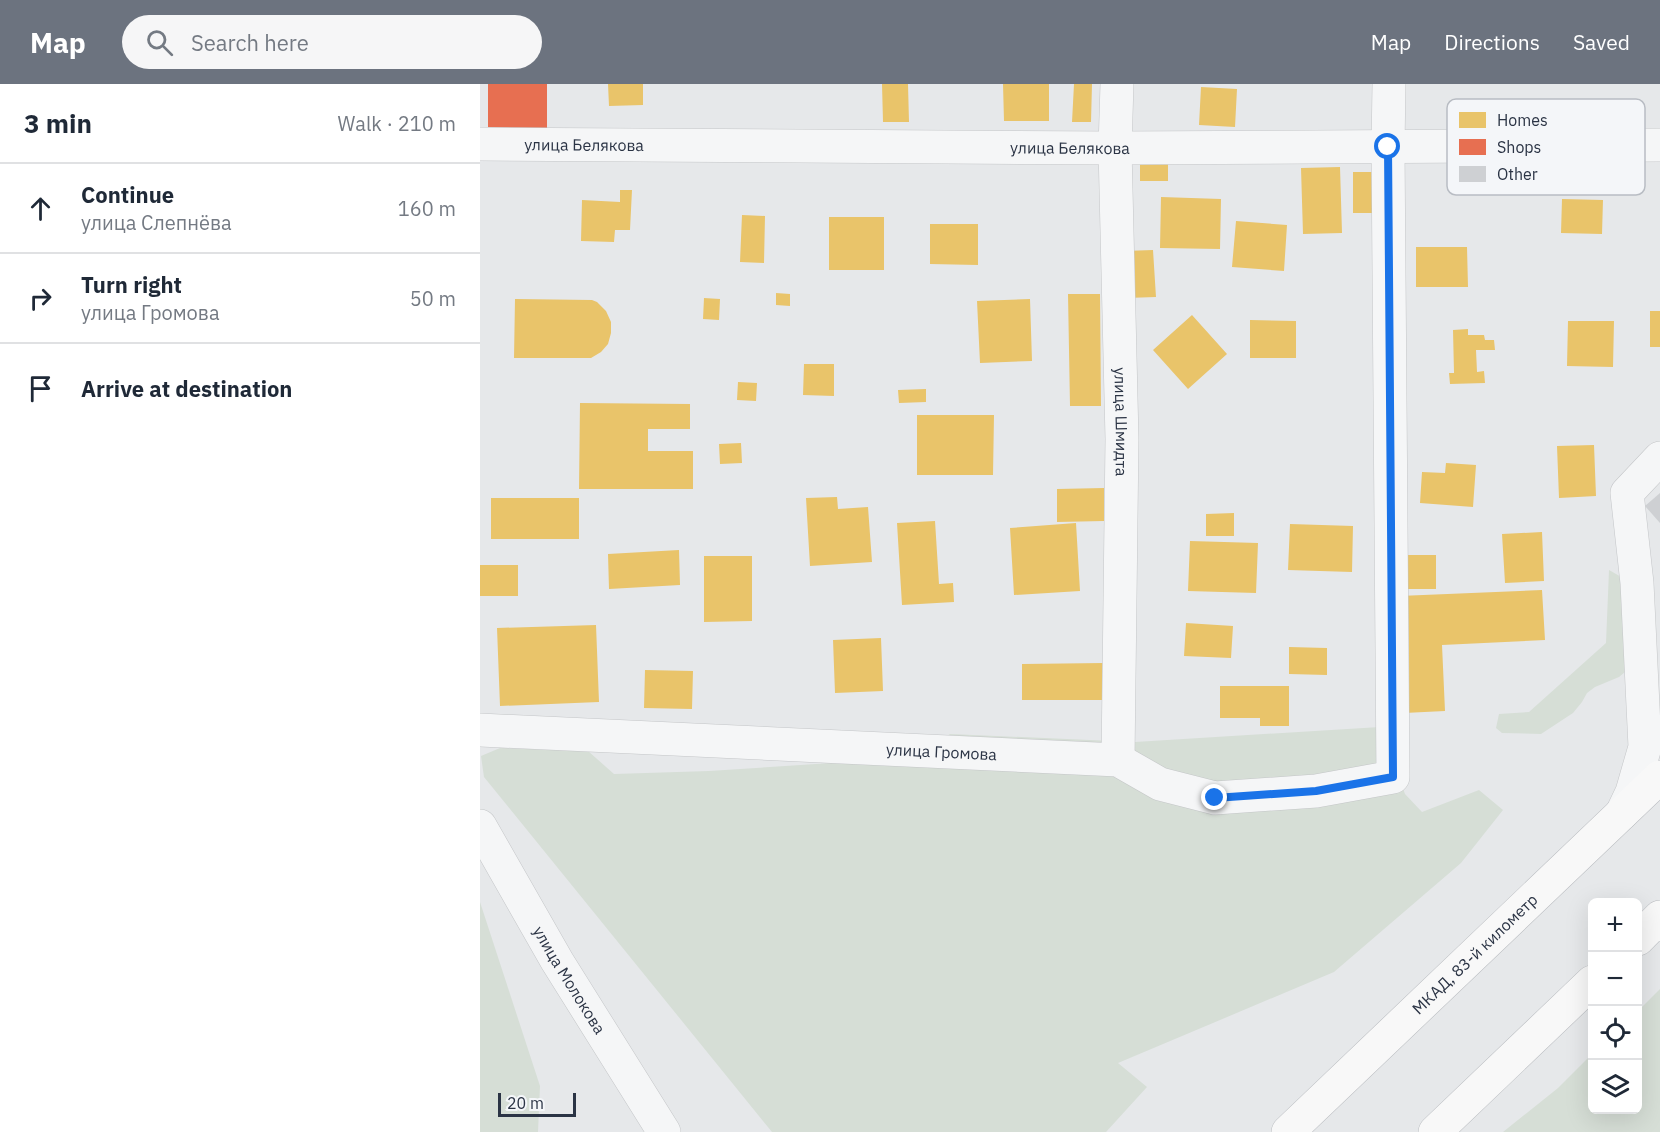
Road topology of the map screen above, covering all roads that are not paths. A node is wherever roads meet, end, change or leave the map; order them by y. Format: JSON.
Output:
{"nodes":[{"id":1,"x":1118,"y":84,"type":"edge"},
{"id":2,"x":1389,"y":84,"type":"edge"},
{"id":3,"x":480,"y":144,"type":"edge"},
{"id":4,"x":1645,"y":145,"type":"edge"},
{"id":5,"x":1660,"y":145,"type":"edge"},
{"id":6,"x":1388,"y":147,"type":"junction"},
{"id":7,"x":1447,"y":147,"type":"edge"},
{"id":8,"x":1115,"y":148,"type":"junction"},
{"id":9,"x":1660,"y":458,"type":"edge"},
{"id":10,"x":1632,"y":539,"type":"junction"},
{"id":11,"x":1660,"y":560,"type":"edge"},
{"id":12,"x":1651,"y":669,"type":"edge"},
{"id":13,"x":480,"y":730,"type":"edge"},
{"id":14,"x":1118,"y":760,"type":"junction"},
{"id":15,"x":1660,"y":777,"type":"edge"},
{"id":16,"x":1622,"y":813,"type":"junction"},
{"id":17,"x":480,"y":826,"type":"edge"},
{"id":18,"x":1660,"y":917,"type":"edge"},
{"id":19,"x":1642,"y":935,"type":"edge"},
{"id":20,"x":1588,"y":987,"type":"edge"},
{"id":21,"x":664,"y":1132,"type":"edge"},
{"id":22,"x":1288,"y":1132,"type":"edge"},
{"id":23,"x":1436,"y":1132,"type":"edge"}],
"edges":[{"from":1,"to":8,"type":"street","name":"улица Шмидта"},
{"from":2,"to":6,"type":"street"},
{"from":3,"to":8,"type":"street","name":"улица Белякова"},
{"from":4,"to":5,"type":"street","name":"улица Белякова"},
{"from":6,"to":7,"type":"street","name":"улица Белякова"},
{"from":6,"to":8,"type":"street","name":"улица Белякова"},
{"from":6,"to":14,"type":"street","name":"улица Громова"},
{"from":8,"to":14,"type":"street","name":"улица Шмидта"},
{"from":9,"to":10,"type":"street"},
{"from":10,"to":11,"type":"street"},
{"from":10,"to":12,"type":"street"},
{"from":12,"to":16,"type":"street"},
{"from":13,"to":14,"type":"street","name":"улица Громова"},
{"from":15,"to":16,"type":"highway","name":"МКАД, 83-й километр"},
{"from":16,"to":22,"type":"highway","name":"МКАД, 83-й километр"},
{"from":17,"to":21,"type":"street","name":"улица Молокова"},
{"from":18,"to":19,"type":"highway"},
{"from":20,"to":23,"type":"highway"}]}
